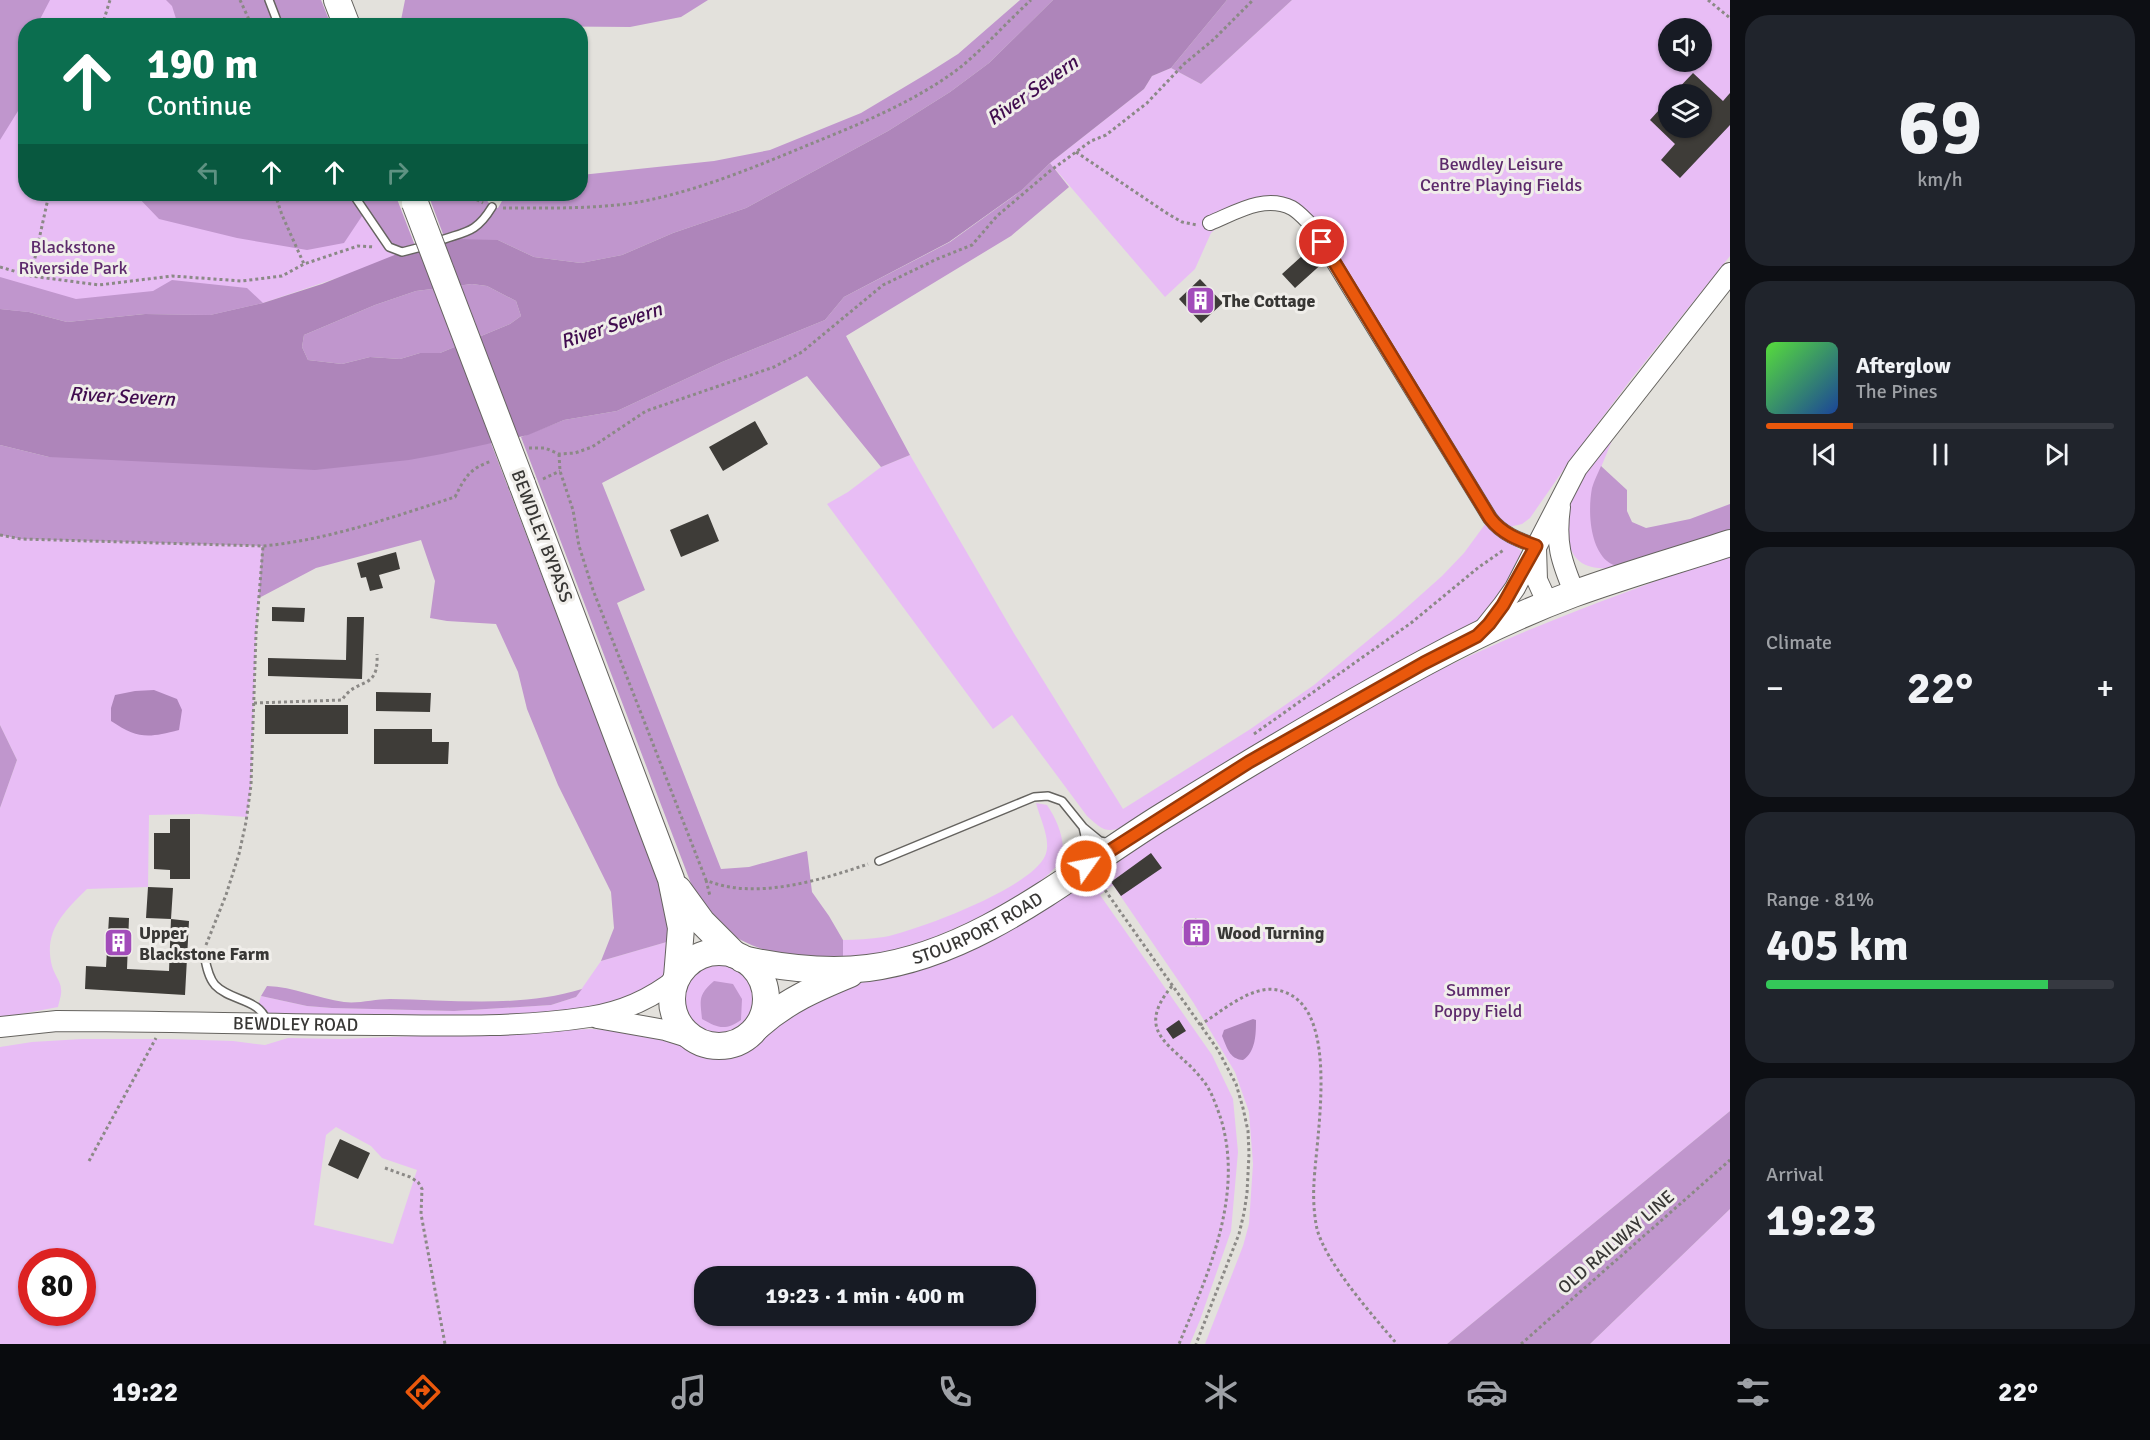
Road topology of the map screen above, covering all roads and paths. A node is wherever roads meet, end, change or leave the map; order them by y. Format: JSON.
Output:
{"nodes":[{"id":1,"x":110,"y":0,"type":"edge"},
{"id":2,"x":240,"y":0,"type":"edge"},
{"id":3,"x":269,"y":0,"type":"edge"},
{"id":4,"x":338,"y":0,"type":"edge"},
{"id":5,"x":1031,"y":0,"type":"edge"},
{"id":6,"x":1253,"y":0,"type":"edge"},
{"id":7,"x":1708,"y":0,"type":"edge"},
{"id":8,"x":104,"y":18,"type":"edge"},
{"id":9,"x":248,"y":18,"type":"edge"},
{"id":10,"x":276,"y":18,"type":"edge"},
{"id":11,"x":344,"y":18,"type":"edge"},
{"id":12,"x":1730,"y":18,"type":"edge"},
{"id":13,"x":1076,"y":152,"type":"junction"},
{"id":14,"x":47,"y":201,"type":"edge"},
{"id":15,"x":277,"y":201,"type":"edge"},
{"id":16,"x":358,"y":201,"type":"edge"},
{"id":17,"x":414,"y":201,"type":"edge"},
{"id":18,"x":479,"y":201,"type":"edge"},
{"id":19,"x":492,"y":207,"type":"junction"},
{"id":20,"x":1210,"y":223,"type":"joint"},
{"id":21,"x":389,"y":247,"type":"junction"},
{"id":22,"x":304,"y":264,"type":"junction"},
{"id":23,"x":0,"y":267,"type":"edge"},
{"id":24,"x":1730,"y":273,"type":"edge"},
{"id":25,"x":31,"y":276,"type":"junction"},
{"id":26,"x":527,"y":448,"type":"dead end"},
{"id":27,"x":559,"y":454,"type":"junction"},
{"id":28,"x":495,"y":459,"type":"dead end"},
{"id":29,"x":560,"y":471,"type":"junction"},
{"id":30,"x":530,"y":482,"type":"junction"},
{"id":31,"x":1561,"y":498,"type":"junction"},
{"id":32,"x":0,"y":535,"type":"edge"},
{"id":33,"x":1528,"y":543,"type":"junction"},
{"id":34,"x":1730,"y":543,"type":"edge"},
{"id":35,"x":263,"y":546,"type":"junction"},
{"id":36,"x":1575,"y":594,"type":"junction"},
{"id":37,"x":1548,"y":604,"type":"junction"},
{"id":38,"x":1477,"y":636,"type":"junction"},
{"id":39,"x":377,"y":654,"type":"dead end"},
{"id":40,"x":254,"y":703,"type":"junction"},
{"id":41,"x":1253,"y":735,"type":"dead end"},
{"id":42,"x":1083,"y":827,"type":"junction"},
{"id":43,"x":1119,"y":845,"type":"junction"},
{"id":44,"x":879,"y":861,"type":"joint"},
{"id":45,"x":1093,"y":874,"type":"junction"},
{"id":46,"x":672,"y":879,"type":"junction"},
{"id":47,"x":204,"y":954,"type":"joint"},
{"id":48,"x":738,"y":957,"type":"junction"},
{"id":49,"x":867,"y":968,"type":"junction"},
{"id":50,"x":677,"y":978,"type":"junction"},
{"id":51,"x":1172,"y":986,"type":"junction"},
{"id":52,"x":591,"y":1017,"type":"junction"},
{"id":53,"x":164,"y":1023,"type":"junction"},
{"id":54,"x":267,"y":1025,"type":"junction"},
{"id":55,"x":1200,"y":1025,"type":"junction"},
{"id":56,"x":758,"y":1026,"type":"junction"},
{"id":57,"x":0,"y":1027,"type":"edge"},
{"id":58,"x":694,"y":1040,"type":"junction"},
{"id":59,"x":1730,"y":1160,"type":"edge"},
{"id":60,"x":89,"y":1161,"type":"dead end"},
{"id":61,"x":385,"y":1168,"type":"dead end"},
{"id":62,"x":445,"y":1344,"type":"edge"},
{"id":63,"x":1179,"y":1344,"type":"edge"},
{"id":64,"x":1196,"y":1344,"type":"edge"},
{"id":65,"x":1397,"y":1344,"type":"edge"},
{"id":66,"x":1521,"y":1344,"type":"edge"}],
"edges":[{"from":1,"to":8,"type":"path"},
{"from":2,"to":9,"type":"path"},
{"from":3,"to":10,"type":"lane"},
{"from":4,"to":11,"type":"highway"},
{"from":5,"to":19,"type":"path"},
{"from":6,"to":13,"type":"path"},
{"from":7,"to":12,"type":"path"},
{"from":13,"to":20,"type":"path"},
{"from":13,"to":27,"type":"path"},
{"from":14,"to":25,"type":"path"},
{"from":15,"to":22,"type":"path"},
{"from":16,"to":21,"type":"lane"},
{"from":17,"to":30,"type":"highway","name":"BEWDLEY BYPASS","bridge":true},
{"from":18,"to":19,"type":"path"},
{"from":19,"to":21,"type":"lane"},
{"from":20,"to":33,"type":"street"},
{"from":21,"to":22,"type":"path"},
{"from":22,"to":25,"type":"path"},
{"from":23,"to":25,"type":"path"},
{"from":24,"to":31,"type":"main road"},
{"from":26,"to":27,"type":"path"},
{"from":27,"to":29,"type":"path"},
{"from":28,"to":35,"type":"path"},
{"from":29,"to":30,"type":"path"},
{"from":29,"to":44,"type":"path"},
{"from":30,"to":46,"type":"highway","name":"BEWDLEY BYPASS"},
{"from":31,"to":33,"type":"main road"},
{"from":31,"to":36,"type":"main road"},
{"from":32,"to":35,"type":"path"},
{"from":33,"to":37,"type":"main road"},
{"from":33,"to":38,"type":"main road"},
{"from":33,"to":41,"type":"path"},
{"from":34,"to":36,"type":"highway","name":"STOURPORT ROAD"},
{"from":35,"to":40,"type":"path"},
{"from":36,"to":37,"type":"highway","name":"STOURPORT ROAD"},
{"from":37,"to":38,"type":"highway","name":"STOURPORT ROAD"},
{"from":38,"to":43,"type":"highway","name":"STOURPORT ROAD"},
{"from":39,"to":40,"type":"path"},
{"from":40,"to":47,"type":"path"},
{"from":42,"to":43,"type":"lane"},
{"from":42,"to":44,"type":"lane"},
{"from":42,"to":45,"type":"lane"},
{"from":43,"to":45,"type":"highway","name":"STOURPORT ROAD"},
{"from":45,"to":49,"type":"highway","name":"STOURPORT ROAD"},
{"from":45,"to":51,"type":"path"},
{"from":46,"to":48,"type":"highway","name":"BEWDLEY BYPASS"},
{"from":46,"to":50,"type":"highway","name":"BEWDLEY BYPASS"},
{"from":47,"to":54,"type":"lane"},
{"from":48,"to":49,"type":"highway","name":"STOURPORT ROAD"},
{"from":48,"to":50,"type":"highway"},
{"from":48,"to":56,"type":"highway"},
{"from":49,"to":56,"type":"highway","name":"STOURPORT ROAD"},
{"from":50,"to":52,"type":"main road","name":"BEWDLEY ROAD"},
{"from":50,"to":58,"type":"highway"},
{"from":51,"to":55,"type":"path"},
{"from":51,"to":63,"type":"path"},
{"from":52,"to":54,"type":"main road","name":"BEWDLEY ROAD"},
{"from":52,"to":58,"type":"main road","name":"BEWDLEY ROAD"},
{"from":53,"to":54,"type":"main road","name":"BEWDLEY ROAD"},
{"from":53,"to":57,"type":"main road","name":"BEWDLEY ROAD"},
{"from":53,"to":60,"type":"path"},
{"from":55,"to":64,"type":"path"},
{"from":55,"to":65,"type":"path"},
{"from":56,"to":58,"type":"highway"},
{"from":59,"to":66,"type":"path","name":"OLD RAILWAY LINE"},
{"from":61,"to":62,"type":"path"}]}
